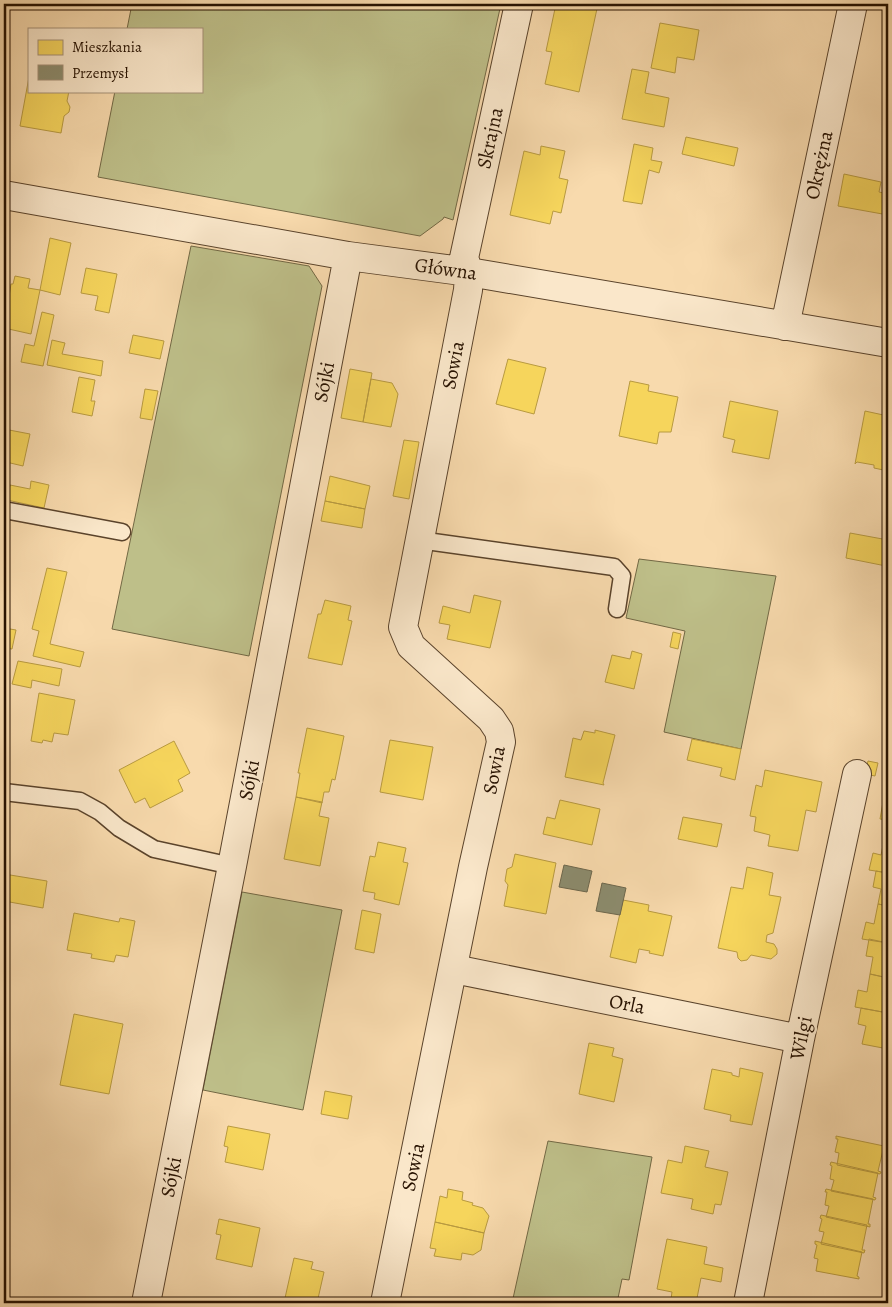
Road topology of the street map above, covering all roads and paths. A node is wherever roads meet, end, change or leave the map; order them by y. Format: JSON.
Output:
{"nodes":[{"id":1,"x":519,"y":4,"type":"edge"},
{"id":2,"x":853,"y":4,"type":"edge"},
{"id":3,"x":4,"y":196,"type":"edge"},
{"id":4,"x":348,"y":256,"type":"junction"},
{"id":5,"x":469,"y":272,"type":"junction"},
{"id":6,"x":785,"y":326,"type":"junction"},
{"id":7,"x":888,"y":343,"type":"edge"},
{"id":8,"x":4,"y":510,"type":"edge"},
{"id":9,"x":122,"y":532,"type":"dead end"},
{"id":10,"x":420,"y":540,"type":"junction"},
{"id":11,"x":617,"y":609,"type":"dead end"},
{"id":12,"x":857,"y":774,"type":"dead end"},
{"id":13,"x":4,"y":792,"type":"edge"},
{"id":14,"x":232,"y":866,"type":"junction"},
{"id":15,"x":454,"y":969,"type":"junction"},
{"id":16,"x":800,"y":1039,"type":"junction"},
{"id":17,"x":146,"y":1303,"type":"edge"},
{"id":18,"x":385,"y":1303,"type":"edge"},
{"id":19,"x":748,"y":1303,"type":"edge"}],
"edges":[{"from":1,"to":5,"type":"street","name":"Skrajna"},
{"from":2,"to":6,"type":"street","name":"Okrężna"},
{"from":3,"to":4,"type":"street","name":"Główna"},
{"from":4,"to":5,"type":"street","name":"Główna"},
{"from":4,"to":14,"type":"street","name":"Sójki"},
{"from":5,"to":6,"type":"street","name":"Główna"},
{"from":5,"to":10,"type":"street","name":"Sowia"},
{"from":6,"to":7,"type":"street","name":"Główna"},
{"from":8,"to":9,"type":"lane"},
{"from":10,"to":11,"type":"lane"},
{"from":10,"to":15,"type":"street","name":"Sowia"},
{"from":12,"to":16,"type":"street","name":"Wilgi"},
{"from":13,"to":14,"type":"lane"},
{"from":14,"to":17,"type":"street","name":"Sójki"},
{"from":15,"to":16,"type":"street","name":"Orla"},
{"from":15,"to":18,"type":"street","name":"Sowia"},
{"from":16,"to":19,"type":"street","name":"Wilgi"}]}
